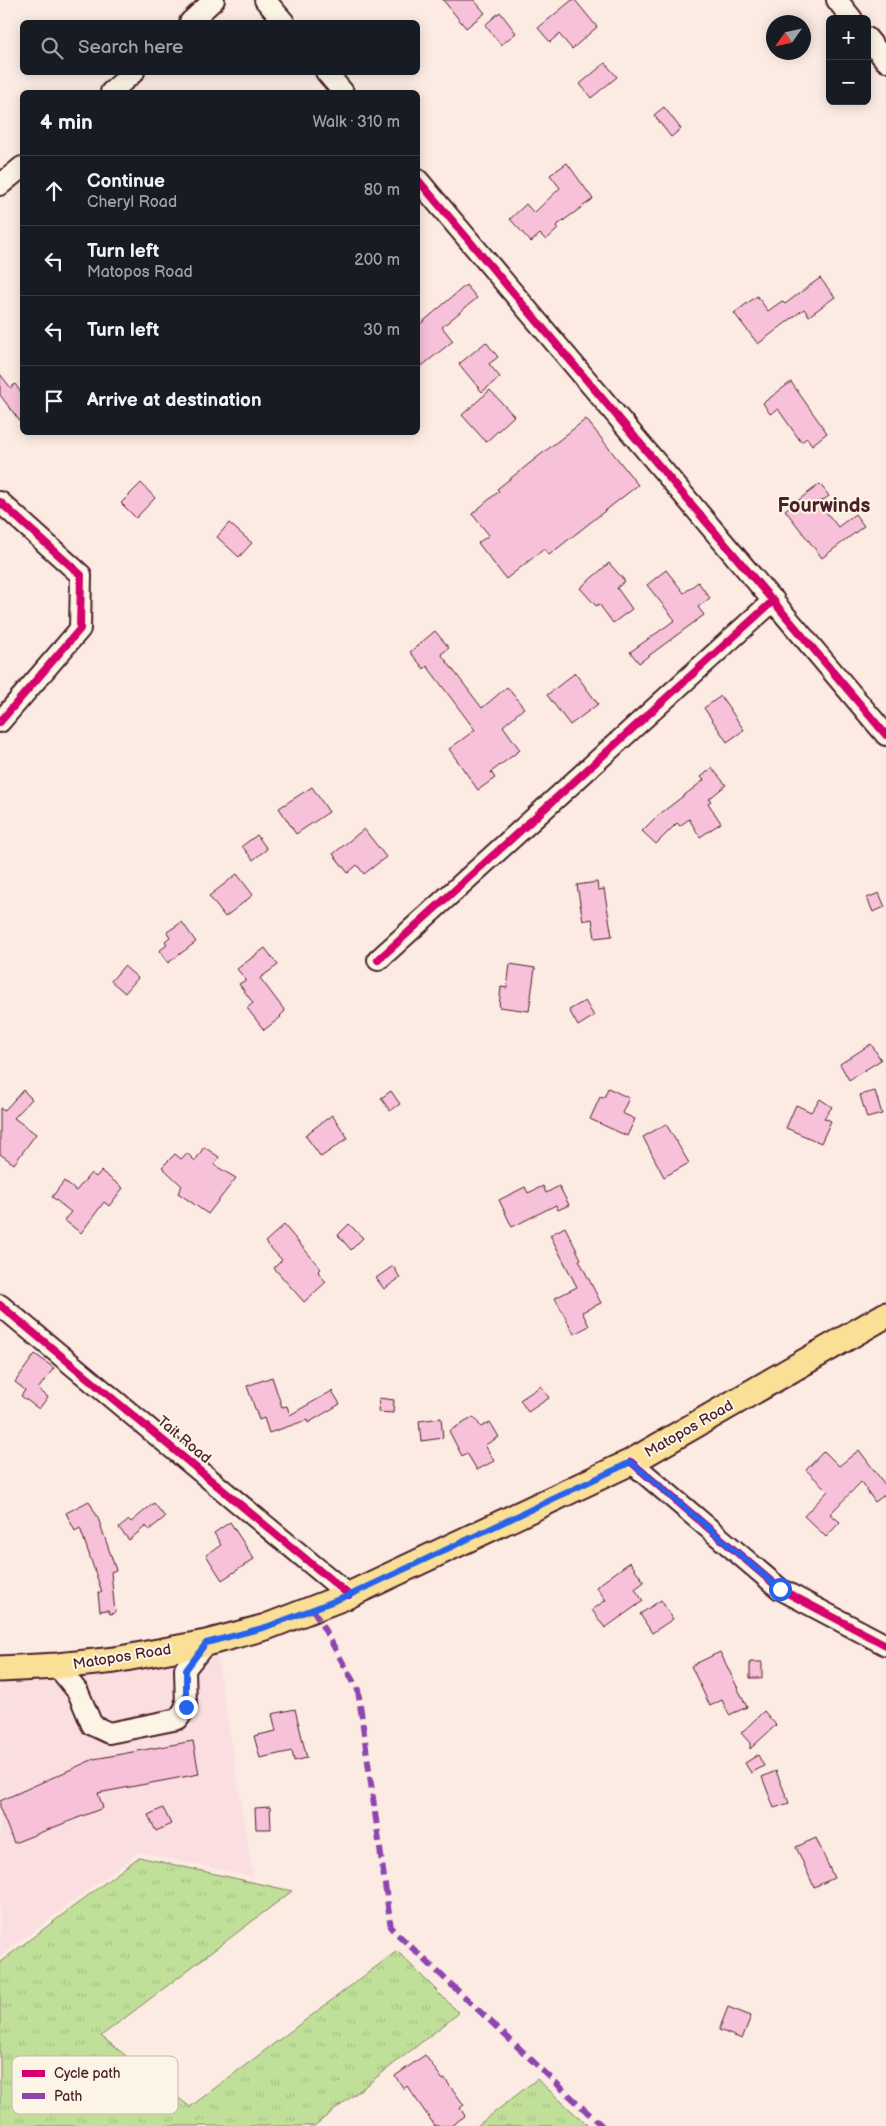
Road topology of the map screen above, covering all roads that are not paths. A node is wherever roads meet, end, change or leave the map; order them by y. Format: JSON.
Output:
{"nodes":[{"id":1,"x":214,"y":0,"type":"edge"},
{"id":2,"x":265,"y":0,"type":"edge"},
{"id":3,"x":837,"y":0,"type":"edge"},
{"id":4,"x":849,"y":15,"type":"edge"},
{"id":5,"x":192,"y":20,"type":"edge"},
{"id":6,"x":282,"y":20,"type":"edge"},
{"id":7,"x":871,"y":43,"type":"edge"},
{"id":8,"x":886,"y":61,"type":"edge"},
{"id":9,"x":131,"y":75,"type":"edge"},
{"id":10,"x":329,"y":75,"type":"edge"},
{"id":11,"x":113,"y":90,"type":"edge"},
{"id":12,"x":341,"y":90,"type":"edge"},
{"id":13,"x":20,"y":168,"type":"edge"},
{"id":14,"x":420,"y":182,"type":"edge"},
{"id":15,"x":0,"y":185,"type":"edge"},
{"id":16,"x":0,"y":502,"type":"edge"},
{"id":17,"x":774,"y":600,"type":"junction"},
{"id":18,"x":0,"y":722,"type":"edge"},
{"id":19,"x":886,"y":735,"type":"edge"},
{"id":20,"x":378,"y":960,"type":"dead end"},
{"id":21,"x":0,"y":1305,"type":"edge"},
{"id":22,"x":886,"y":1315,"type":"edge"},
{"id":23,"x":631,"y":1462,"type":"junction"},
{"id":24,"x":350,"y":1595,"type":"junction"},
{"id":25,"x":206,"y":1643,"type":"junction"},
{"id":26,"x":886,"y":1646,"type":"edge"},
{"id":27,"x":57,"y":1666,"type":"junction"},
{"id":28,"x":0,"y":1669,"type":"edge"}],
"edges":[{"from":1,"to":5,"type":"street"},
{"from":2,"to":6,"type":"street"},
{"from":3,"to":4,"type":"street"},
{"from":7,"to":8,"type":"street"},
{"from":9,"to":11,"type":"street"},
{"from":10,"to":12,"type":"street"},
{"from":13,"to":15,"type":"street"},
{"from":14,"to":17,"type":"street"},
{"from":16,"to":18,"type":"street"},
{"from":17,"to":19,"type":"street"},
{"from":17,"to":20,"type":"street"},
{"from":21,"to":24,"type":"street","name":"Tait Road"},
{"from":22,"to":23,"type":"main road","name":"Matopos Road"},
{"from":23,"to":24,"type":"main road","name":"Matopos Road"},
{"from":23,"to":26,"type":"street"},
{"from":24,"to":25,"type":"main road","name":"Matopos Road"},
{"from":25,"to":27,"type":"main road","name":"Matopos Road"},
{"from":25,"to":27,"type":"street"},
{"from":27,"to":28,"type":"main road","name":"Matopos Road"}]}
